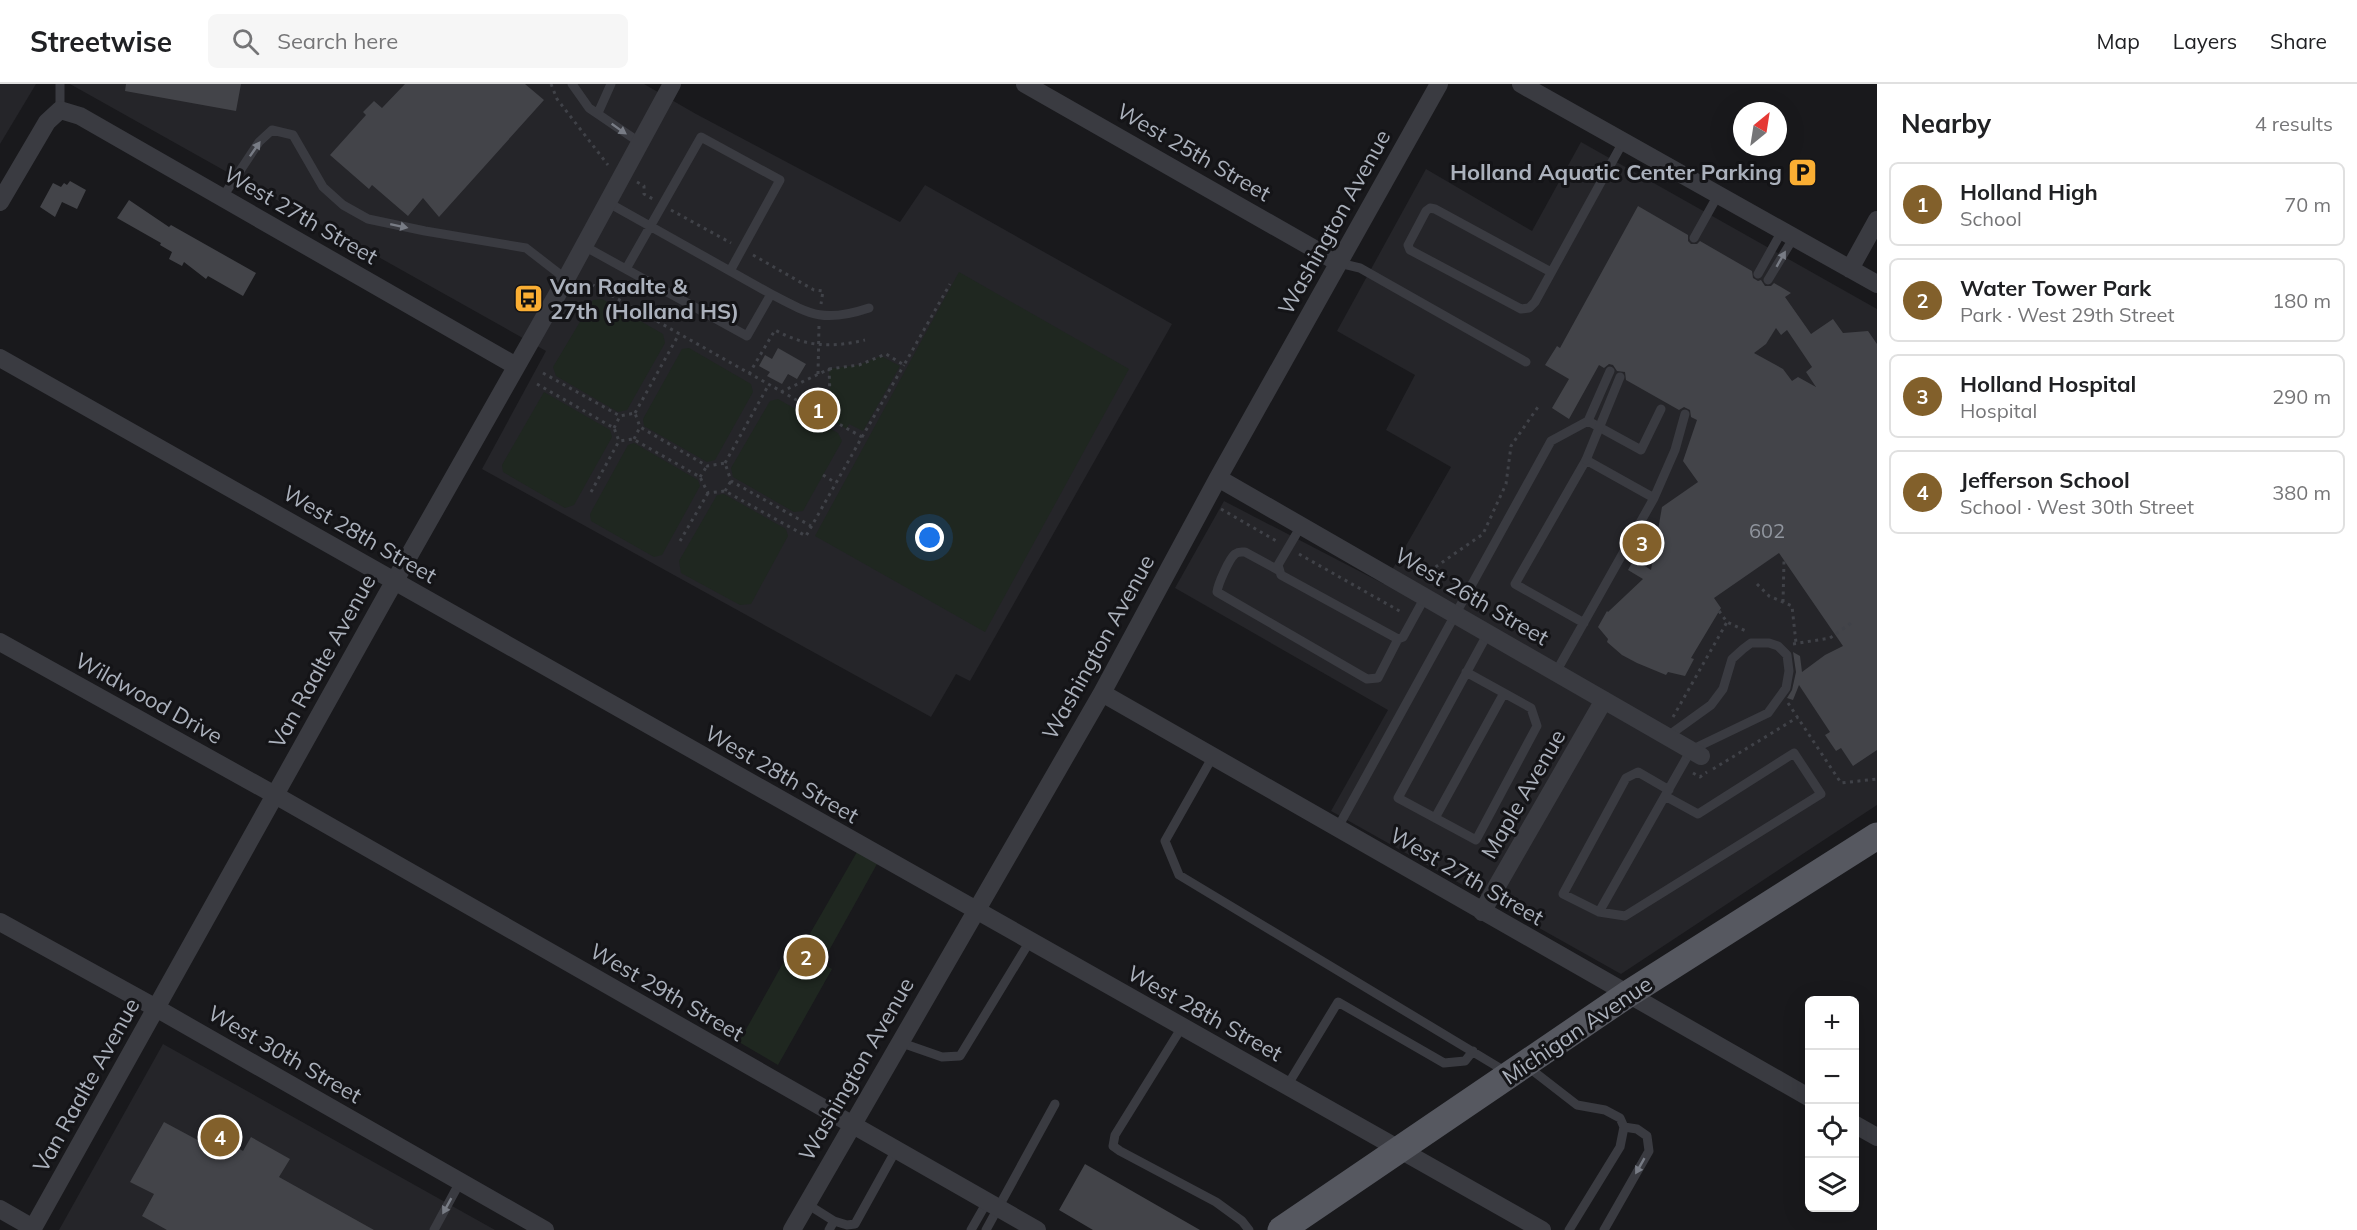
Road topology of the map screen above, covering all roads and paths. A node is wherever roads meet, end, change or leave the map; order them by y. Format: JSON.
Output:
{"nodes":[{"id":1,"x":60,"y":84,"type":"edge"},
{"id":2,"x":572,"y":84,"type":"edge"},
{"id":3,"x":611,"y":84,"type":"edge"},
{"id":4,"x":672,"y":84,"type":"edge"},
{"id":5,"x":1025,"y":84,"type":"edge"},
{"id":6,"x":1439,"y":84,"type":"edge"},
{"id":7,"x":1521,"y":84,"type":"edge"},
{"id":8,"x":60,"y":110,"type":"junction"},
{"id":9,"x":598,"y":113,"type":"junction"},
{"id":10,"x":639,"y":142,"type":"junction"},
{"id":11,"x":1623,"y":142,"type":"junction"},
{"id":12,"x":1718,"y":195,"type":"junction"},
{"id":13,"x":222,"y":198,"type":"junction"},
{"id":14,"x":0,"y":202,"type":"edge"},
{"id":15,"x":607,"y":202,"type":"junction"},
{"id":16,"x":1877,"y":220,"type":"edge"},
{"id":17,"x":650,"y":227,"type":"junction"},
{"id":18,"x":1788,"y":234,"type":"junction"},
{"id":19,"x":1694,"y":238,"type":"dead end"},
{"id":20,"x":584,"y":246,"type":"junction"},
{"id":21,"x":1339,"y":263,"type":"junction"},
{"id":22,"x":626,"y":269,"type":"junction"},
{"id":23,"x":1850,"y":269,"type":"junction"},
{"id":24,"x":730,"y":271,"type":"junction"},
{"id":25,"x":1551,"y":272,"type":"junction"},
{"id":26,"x":1758,"y":274,"type":"dead end"},
{"id":27,"x":566,"y":279,"type":"junction"},
{"id":28,"x":1768,"y":280,"type":"dead end"},
{"id":29,"x":950,"y":284,"type":"dead end"},
{"id":30,"x":1877,"y":284,"type":"edge"},
{"id":31,"x":593,"y":285,"type":"dead end"},
{"id":32,"x":823,"y":291,"type":"dead end"},
{"id":33,"x":771,"y":294,"type":"junction"},
{"id":34,"x":869,"y":308,"type":"dead end"},
{"id":35,"x":819,"y":317,"type":"junction"},
{"id":36,"x":680,"y":334,"type":"junction"},
{"id":37,"x":865,"y":340,"type":"dead end"},
{"id":38,"x":818,"y":345,"type":"junction"},
{"id":39,"x":0,"y":358,"type":"edge"},
{"id":40,"x":1526,"y":362,"type":"dead end"},
{"id":41,"x":904,"y":364,"type":"junction"},
{"id":42,"x":516,"y":366,"type":"junction"},
{"id":43,"x":829,"y":369,"type":"junction"},
{"id":44,"x":1610,"y":371,"type":"dead end"},
{"id":45,"x":543,"y":373,"type":"dead end"},
{"id":46,"x":749,"y":374,"type":"junction"},
{"id":47,"x":818,"y":374,"type":"junction"},
{"id":48,"x":1620,"y":377,"type":"dead end"},
{"id":49,"x":537,"y":384,"type":"dead end"},
{"id":50,"x":768,"y":385,"type":"junction"},
{"id":51,"x":781,"y":392,"type":"junction"},
{"id":52,"x":1540,"y":404,"type":"dead end"},
{"id":53,"x":1660,"y":409,"type":"dead end"},
{"id":54,"x":635,"y":413,"type":"junction"},
{"id":55,"x":1685,"y":414,"type":"dead end"},
{"id":56,"x":620,"y":416,"type":"junction"},
{"id":57,"x":831,"y":420,"type":"junction"},
{"id":58,"x":1588,"y":421,"type":"junction"},
{"id":59,"x":640,"y":427,"type":"junction"},
{"id":60,"x":614,"y":428,"type":"junction"},
{"id":61,"x":862,"y":437,"type":"junction"},
{"id":62,"x":633,"y":440,"type":"junction"},
{"id":63,"x":619,"y":441,"type":"junction"},
{"id":64,"x":1586,"y":460,"type":"junction"},
{"id":65,"x":725,"y":463,"type":"junction"},
{"id":66,"x":706,"y":466,"type":"junction"},
{"id":67,"x":823,"y":475,"type":"dead end"},
{"id":68,"x":700,"y":477,"type":"junction"},
{"id":69,"x":1218,"y":478,"type":"junction"},
{"id":70,"x":731,"y":481,"type":"junction"},
{"id":71,"x":836,"y":483,"type":"junction"},
{"id":72,"x":725,"y":491,"type":"junction"},
{"id":73,"x":591,"y":492,"type":"dead end"},
{"id":74,"x":708,"y":493,"type":"junction"},
{"id":75,"x":1654,"y":498,"type":"junction"},
{"id":76,"x":1206,"y":501,"type":"junction"},
{"id":77,"x":811,"y":526,"type":"junction"},
{"id":78,"x":1301,"y":526,"type":"junction"},
{"id":79,"x":680,"y":541,"type":"dead end"},
{"id":80,"x":1288,"y":548,"type":"junction"},
{"id":81,"x":1784,"y":561,"type":"dead end"},
{"id":82,"x":1278,"y":570,"type":"junction"},
{"id":83,"x":394,"y":581,"type":"junction"},
{"id":84,"x":1757,"y":584,"type":"dead end"},
{"id":85,"x":1422,"y":595,"type":"junction"},
{"id":86,"x":1783,"y":602,"type":"junction"},
{"id":87,"x":1719,"y":611,"type":"dead end"},
{"id":88,"x":1456,"y":615,"type":"junction"},
{"id":89,"x":1854,"y":621,"type":"dead end"},
{"id":90,"x":1727,"y":622,"type":"dead end"},
{"id":91,"x":1584,"y":623,"type":"junction"},
{"id":92,"x":1488,"y":633,"type":"junction"},
{"id":93,"x":1398,"y":639,"type":"junction"},
{"id":94,"x":0,"y":642,"type":"edge"},
{"id":95,"x":1796,"y":643,"type":"junction"},
{"id":96,"x":1780,"y":647,"type":"junction"},
{"id":97,"x":1466,"y":672,"type":"junction"},
{"id":98,"x":1556,"y":672,"type":"junction"},
{"id":99,"x":1102,"y":693,"type":"junction"},
{"id":100,"x":1503,"y":693,"type":"junction"},
{"id":101,"x":1783,"y":693,"type":"junction"},
{"id":102,"x":1604,"y":700,"type":"junction"},
{"id":103,"x":1668,"y":736,"type":"junction"},
{"id":104,"x":1696,"y":753,"type":"junction"},
{"id":105,"x":1212,"y":758,"type":"junction"},
{"id":106,"x":1877,"y":779,"type":"edge"},
{"id":107,"x":1667,"y":793,"type":"junction"},
{"id":108,"x":274,"y":795,"type":"junction"},
{"id":109,"x":1435,"y":818,"type":"junction"},
{"id":110,"x":1337,"y":829,"type":"junction"},
{"id":111,"x":1873,"y":844,"type":"edge"},
{"id":112,"x":975,"y":910,"type":"junction"},
{"id":113,"x":1482,"y":912,"type":"junction"},
{"id":114,"x":1599,"y":912,"type":"junction"},
{"id":115,"x":0,"y":922,"type":"edge"},
{"id":116,"x":1030,"y":941,"type":"junction"},
{"id":117,"x":1628,"y":994,"type":"junction"},
{"id":118,"x":156,"y":1008,"type":"junction"},
{"id":119,"x":1182,"y":1027,"type":"junction"},
{"id":120,"x":899,"y":1042,"type":"junction"},
{"id":121,"x":1473,"y":1051,"type":"junction"},
{"id":122,"x":1517,"y":1069,"type":"junction"},
{"id":123,"x":1287,"y":1086,"type":"junction"},
{"id":124,"x":1805,"y":1096,"type":"edge"},
{"id":125,"x":1055,"y":1104,"type":"dead end"},
{"id":126,"x":851,"y":1125,"type":"junction"},
{"id":127,"x":1624,"y":1127,"type":"junction"},
{"id":128,"x":1859,"y":1127,"type":"edge"},
{"id":129,"x":1877,"y":1137,"type":"edge"},
{"id":130,"x":896,"y":1150,"type":"junction"},
{"id":131,"x":1399,"y":1150,"type":"junction"},
{"id":132,"x":460,"y":1182,"type":"junction"},
{"id":133,"x":807,"y":1204,"type":"junction"},
{"id":134,"x":993,"y":1205,"type":"junction"},
{"id":135,"x":0,"y":1209,"type":"edge"},
{"id":136,"x":832,"y":1226,"type":"edge"},
{"id":137,"x":1288,"y":1228,"type":"edge"},
{"id":138,"x":33,"y":1229,"type":"edge"},
{"id":139,"x":434,"y":1230,"type":"edge"},
{"id":140,"x":545,"y":1230,"type":"edge"},
{"id":141,"x":792,"y":1230,"type":"edge"},
{"id":142,"x":971,"y":1230,"type":"edge"},
{"id":143,"x":986,"y":1230,"type":"edge"},
{"id":144,"x":1037,"y":1230,"type":"edge"},
{"id":145,"x":1249,"y":1230,"type":"edge"},
{"id":146,"x":1542,"y":1230,"type":"edge"},
{"id":147,"x":1569,"y":1230,"type":"edge"},
{"id":148,"x":1604,"y":1230,"type":"edge"}],
"edges":[{"from":1,"to":8,"type":"lane"},
{"from":2,"to":9,"type":"lane"},
{"from":3,"to":9,"type":"lane"},
{"from":4,"to":10,"type":"street","name":"Van Raalte Avenue"},
{"from":5,"to":21,"type":"street","name":"West 25th Street"},
{"from":6,"to":21,"type":"street","name":"Washington Avenue"},
{"from":7,"to":11,"type":"street"},
{"from":8,"to":13,"type":"street","name":"West 27th Street"},
{"from":8,"to":14,"type":"street"},
{"from":9,"to":10,"type":"lane","one_way":true},
{"from":10,"to":15,"type":"street","name":"Van Raalte Avenue"},
{"from":11,"to":12,"type":"street"},
{"from":11,"to":25,"type":"lane"},
{"from":12,"to":18,"type":"street"},
{"from":12,"to":19,"type":"lane"},
{"from":13,"to":27,"type":"lane","one_way":true},
{"from":13,"to":42,"type":"street","name":"West 27th Street"},
{"from":15,"to":17,"type":"lane"},
{"from":15,"to":20,"type":"street","name":"Van Raalte Avenue"},
{"from":16,"to":23,"type":"street"},
{"from":17,"to":22,"type":"lane"},
{"from":17,"to":24,"type":"lane"},
{"from":17,"to":24,"type":"lane"},
{"from":18,"to":23,"type":"street"},
{"from":18,"to":26,"type":"lane"},
{"from":28,"to":18,"type":"lane","one_way":true},
{"from":20,"to":22,"type":"lane"},
{"from":20,"to":27,"type":"street","name":"Van Raalte Avenue"},
{"from":21,"to":40,"type":"lane"},
{"from":21,"to":69,"type":"street","name":"Washington Avenue"},
{"from":22,"to":33,"type":"lane"},
{"from":23,"to":30,"type":"street"},
{"from":24,"to":33,"type":"lane"},
{"from":25,"to":25,"type":"lane"},
{"from":27,"to":42,"type":"street","name":"Van Raalte Avenue"},
{"from":29,"to":41,"type":"path"},
{"from":31,"to":36,"type":"path"},
{"from":32,"to":35,"type":"path"},
{"from":33,"to":35,"type":"lane"},
{"from":34,"to":35,"type":"lane"},
{"from":35,"to":38,"type":"path"},
{"from":36,"to":46,"type":"path"},
{"from":36,"to":54,"type":"path"},
{"from":37,"to":38,"type":"path"},
{"from":38,"to":46,"type":"path"},
{"from":38,"to":47,"type":"path"},
{"from":39,"to":83,"type":"street","name":"West 28th Street"},
{"from":41,"to":43,"type":"path"},
{"from":41,"to":61,"type":"path"},
{"from":42,"to":83,"type":"street","name":"Van Raalte Avenue"},
{"from":43,"to":47,"type":"path"},
{"from":43,"to":57,"type":"path"},
{"from":44,"to":58,"type":"lane"},
{"from":45,"to":56,"type":"path"},
{"from":46,"to":50,"type":"path"},
{"from":47,"to":51,"type":"path"},
{"from":48,"to":64,"type":"lane","bridge":true},
{"from":49,"to":60,"type":"path"},
{"from":50,"to":51,"type":"path"},
{"from":50,"to":65,"type":"path"},
{"from":51,"to":57,"type":"path"},
{"from":52,"to":85,"type":"path"},
{"from":53,"to":58,"type":"lane"},
{"from":54,"to":56,"type":"path"},
{"from":54,"to":59,"type":"path"},
{"from":55,"to":75,"type":"lane"},
{"from":56,"to":60,"type":"path"},
{"from":57,"to":61,"type":"path"},
{"from":58,"to":88,"type":"lane"},
{"from":59,"to":62,"type":"path"},
{"from":59,"to":66,"type":"path"},
{"from":60,"to":63,"type":"path"},
{"from":61,"to":71,"type":"path"},
{"from":62,"to":63,"type":"path"},
{"from":62,"to":68,"type":"path"},
{"from":63,"to":73,"type":"path"},
{"from":64,"to":75,"type":"lane"},
{"from":64,"to":91,"type":"lane"},
{"from":65,"to":66,"type":"path"},
{"from":65,"to":70,"type":"path"},
{"from":66,"to":68,"type":"path"},
{"from":67,"to":71,"type":"path"},
{"from":68,"to":74,"type":"path"},
{"from":69,"to":76,"type":"street","name":"Washington Avenue"},
{"from":69,"to":78,"type":"street","name":"West 26th Street"},
{"from":70,"to":72,"type":"path"},
{"from":70,"to":77,"type":"path"},
{"from":71,"to":77,"type":"path"},
{"from":72,"to":74,"type":"path"},
{"from":72,"to":77,"type":"path"},
{"from":74,"to":79,"type":"path"},
{"from":75,"to":91,"type":"lane"},
{"from":76,"to":80,"type":"path"},
{"from":76,"to":99,"type":"street","name":"Washington Avenue"},
{"from":78,"to":80,"type":"lane"},
{"from":78,"to":85,"type":"street","name":"West 26th Street"},
{"from":80,"to":82,"type":"lane"},
{"from":80,"to":85,"type":"path"},
{"from":81,"to":86,"type":"path"},
{"from":82,"to":93,"type":"lane"},
{"from":82,"to":93,"type":"lane"},
{"from":83,"to":108,"type":"street","name":"Van Raalte Avenue"},
{"from":83,"to":112,"type":"street","name":"West 28th Street"},
{"from":84,"to":86,"type":"path"},
{"from":85,"to":88,"type":"street","name":"West 26th Street"},
{"from":85,"to":93,"type":"lane"},
{"from":86,"to":95,"type":"path"},
{"from":87,"to":90,"type":"path"},
{"from":88,"to":92,"type":"street","name":"West 26th Street"},
{"from":88,"to":110,"type":"lane"},
{"from":89,"to":95,"type":"path"},
{"from":91,"to":98,"type":"lane"},
{"from":92,"to":97,"type":"lane"},
{"from":92,"to":98,"type":"street","name":"West 26th Street"},
{"from":94,"to":108,"type":"street","name":"Wildwood Drive"},
{"from":95,"to":96,"type":"path"},
{"from":96,"to":101,"type":"lane"},
{"from":96,"to":103,"type":"lane"},
{"from":97,"to":100,"type":"lane"},
{"from":97,"to":109,"type":"lane"},
{"from":98,"to":102,"type":"street","name":"West 26th Street"},
{"from":99,"to":105,"type":"street","name":"West 27th Street"},
{"from":99,"to":112,"type":"street","name":"Washington Avenue"},
{"from":100,"to":109,"type":"lane"},
{"from":100,"to":109,"type":"lane"},
{"from":101,"to":104,"type":"lane"},
{"from":101,"to":106,"type":"path"},
{"from":102,"to":103,"type":"street","name":"West 26th Street"},
{"from":102,"to":113,"type":"street","name":"Maple Avenue"},
{"from":103,"to":104,"type":"street","name":"West 26th Street"},
{"from":104,"to":107,"type":"lane"},
{"from":105,"to":110,"type":"street","name":"West 27th Street"},
{"from":105,"to":121,"type":"lane"},
{"from":107,"to":114,"type":"lane"},
{"from":107,"to":114,"type":"lane"},
{"from":107,"to":114,"type":"lane"},
{"from":108,"to":118,"type":"street","name":"Van Raalte Avenue"},
{"from":108,"to":126,"type":"street","name":"West 29th Street"},
{"from":110,"to":113,"type":"street","name":"West 27th Street"},
{"from":111,"to":117,"type":"main road","name":"Michigan Avenue"},
{"from":112,"to":116,"type":"street","name":"West 28th Street"},
{"from":112,"to":120,"type":"street","name":"Washington Avenue"},
{"from":113,"to":117,"type":"street","name":"West 27th Street"},
{"from":115,"to":118,"type":"street","name":"West 30th Street"},
{"from":116,"to":119,"type":"street","name":"West 28th Street"},
{"from":116,"to":120,"type":"lane"},
{"from":117,"to":122,"type":"main road","name":"Michigan Avenue"},
{"from":117,"to":124,"type":"street","name":"West 27th Street"},
{"from":118,"to":132,"type":"street","name":"West 30th Street"},
{"from":118,"to":138,"type":"street","name":"Van Raalte Avenue"},
{"from":119,"to":123,"type":"street","name":"West 28th Street"},
{"from":119,"to":145,"type":"lane"},
{"from":120,"to":126,"type":"street","name":"Washington Avenue"},
{"from":121,"to":122,"type":"lane"},
{"from":121,"to":123,"type":"lane"},
{"from":122,"to":127,"type":"lane"},
{"from":122,"to":131,"type":"main road","name":"Michigan Avenue"},
{"from":123,"to":131,"type":"street","name":"West 28th Street"},
{"from":125,"to":134,"type":"lane"},
{"from":126,"to":130,"type":"street","name":"West 29th Street"},
{"from":126,"to":133,"type":"street","name":"Washington Avenue"},
{"from":127,"to":147,"type":"lane"},
{"from":127,"to":148,"type":"lane","one_way":true},
{"from":128,"to":129,"type":"street"},
{"from":130,"to":134,"type":"street","name":"West 29th Street"},
{"from":130,"to":136,"type":"lane"},
{"from":131,"to":137,"type":"main road","name":"Michigan Avenue"},
{"from":131,"to":146,"type":"street","name":"West 28th Street"},
{"from":132,"to":139,"type":"lane","one_way":true},
{"from":132,"to":140,"type":"street","name":"West 30th Street"},
{"from":133,"to":136,"type":"lane"},
{"from":133,"to":141,"type":"street","name":"Washington Avenue"},
{"from":134,"to":142,"type":"lane"},
{"from":134,"to":143,"type":"lane"},
{"from":134,"to":144,"type":"street","name":"West 29th Street"},
{"from":135,"to":138,"type":"street"}]}
